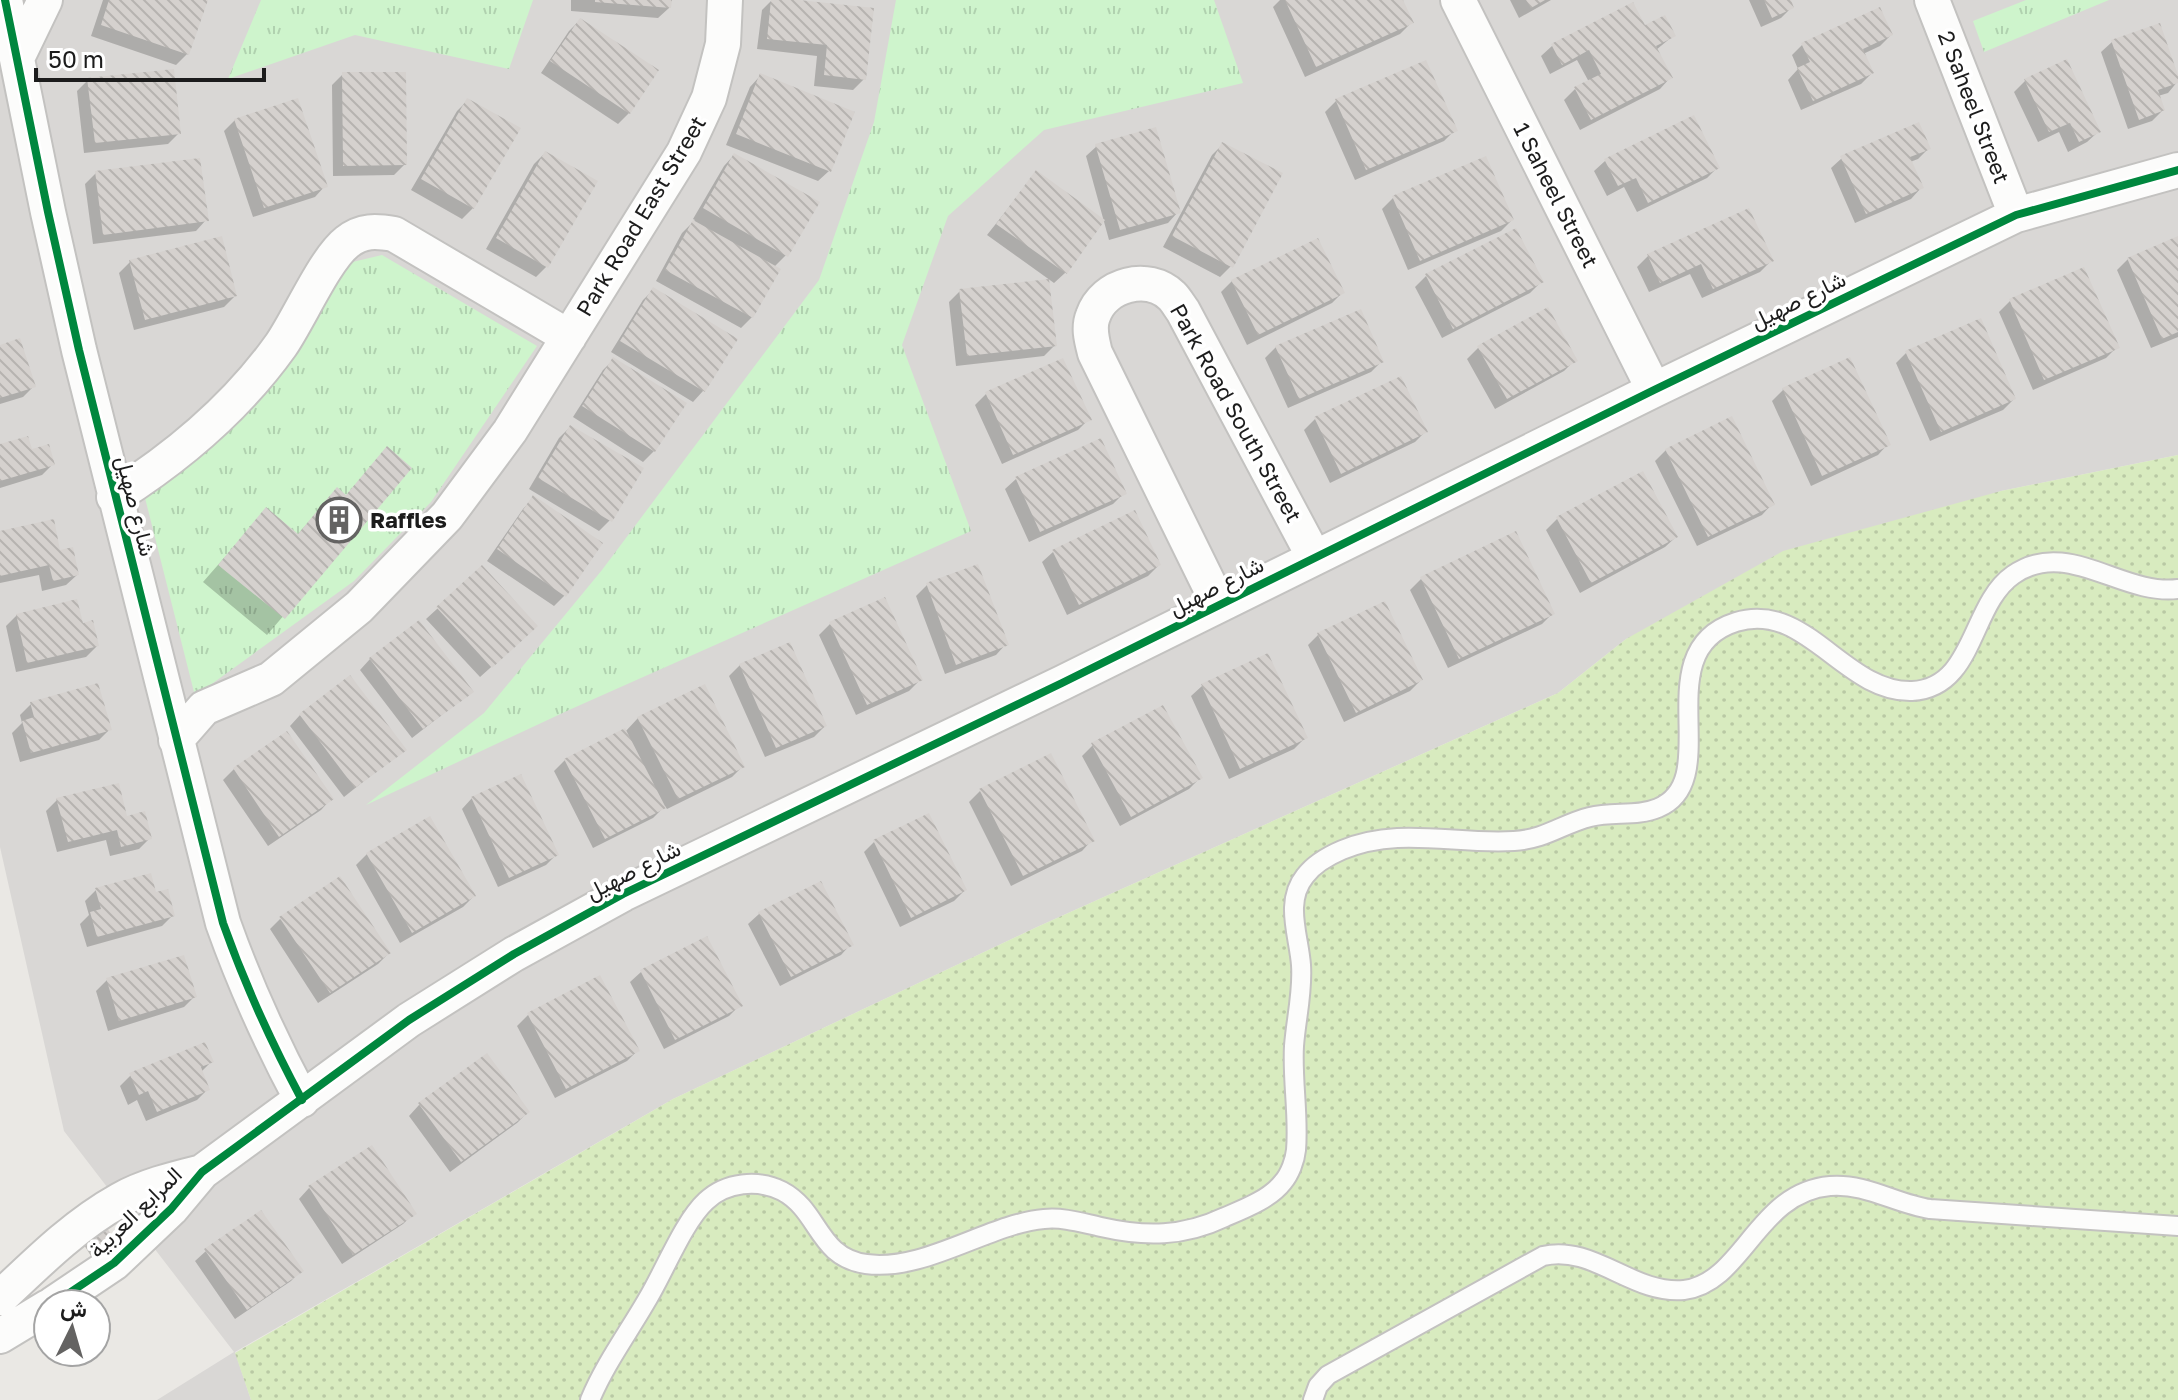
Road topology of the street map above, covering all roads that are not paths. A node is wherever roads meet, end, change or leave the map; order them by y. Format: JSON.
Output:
{"nodes":[{"id":1,"x":5,"y":0,"type":"edge"},
{"id":2,"x":45,"y":0,"type":"edge"},
{"id":3,"x":725,"y":0,"type":"edge"},
{"id":4,"x":1458,"y":0,"type":"edge"},
{"id":5,"x":1932,"y":0,"type":"edge"},
{"id":6,"x":17,"y":58,"type":"junction"},
{"id":7,"x":2178,"y":170,"type":"edge"},
{"id":8,"x":2016,"y":215,"type":"junction"},
{"id":9,"x":569,"y":337,"type":"junction"},
{"id":10,"x":1654,"y":390,"type":"junction"},
{"id":11,"x":114,"y":497,"type":"junction"},
{"id":12,"x":1314,"y":557,"type":"junction"},
{"id":13,"x":2178,"y":589,"type":"edge"},
{"id":14,"x":1219,"y":605,"type":"junction"},
{"id":15,"x":176,"y":740,"type":"junction"},
{"id":16,"x":302,"y":1100,"type":"junction"},
{"id":17,"x":202,"y":1172,"type":"joint"},
{"id":18,"x":162,"y":1197,"type":"junction"},
{"id":19,"x":2178,"y":1226,"type":"edge"},
{"id":20,"x":50,"y":1253,"type":"junction"},
{"id":21,"x":60,"y":1288,"type":"edge"},
{"id":22,"x":77,"y":1288,"type":"edge"},
{"id":23,"x":0,"y":1298,"type":"edge"},
{"id":24,"x":32,"y":1316,"type":"edge"},
{"id":25,"x":0,"y":1336,"type":"edge"},
{"id":26,"x":590,"y":1400,"type":"edge"},
{"id":27,"x":1313,"y":1400,"type":"edge"}],
"edges":[{"from":1,"to":6,"type":"street","name":"شارع صهيل"},
{"from":2,"to":6,"type":"street"},
{"from":3,"to":9,"type":"street","name":"Park Road East Street"},
{"from":4,"to":10,"type":"street","name":"1 Saheel Street"},
{"from":5,"to":8,"type":"street","name":"2 Saheel Street"},
{"from":6,"to":11,"type":"street","name":"شارع صهيل"},
{"from":7,"to":8,"type":"street","name":"شارع صهيل"},
{"from":8,"to":10,"type":"street","name":"شارع صهيل"},
{"from":9,"to":11,"type":"street","name":"Park Road East Street"},
{"from":9,"to":15,"type":"street","name":"Park Road East Street"},
{"from":10,"to":12,"type":"street","name":"شارع صهيل"},
{"from":11,"to":15,"type":"street","name":"شارع صهيل"},
{"from":12,"to":14,"type":"street","name":"شارع صهيل"},
{"from":12,"to":14,"type":"street","name":"Park Road South Street"},
{"from":13,"to":26,"type":"lane"},
{"from":14,"to":16,"type":"street","name":"شارع صهيل"},
{"from":15,"to":16,"type":"street","name":"شارع صهيل"},
{"from":16,"to":17,"type":"street","name":"شارع صهيل"},
{"from":17,"to":18,"type":"street","name":"المرابع العربية"},
{"from":18,"to":20,"type":"street","name":"المرابع العربية"},
{"from":18,"to":22,"type":"street","name":"المرابع العربية"},
{"from":19,"to":27,"type":"lane"},
{"from":20,"to":21,"type":"street"},
{"from":20,"to":23,"type":"street","name":"المرابع العربية"},
{"from":24,"to":25,"type":"street","name":"المرابع العربية"}]}
